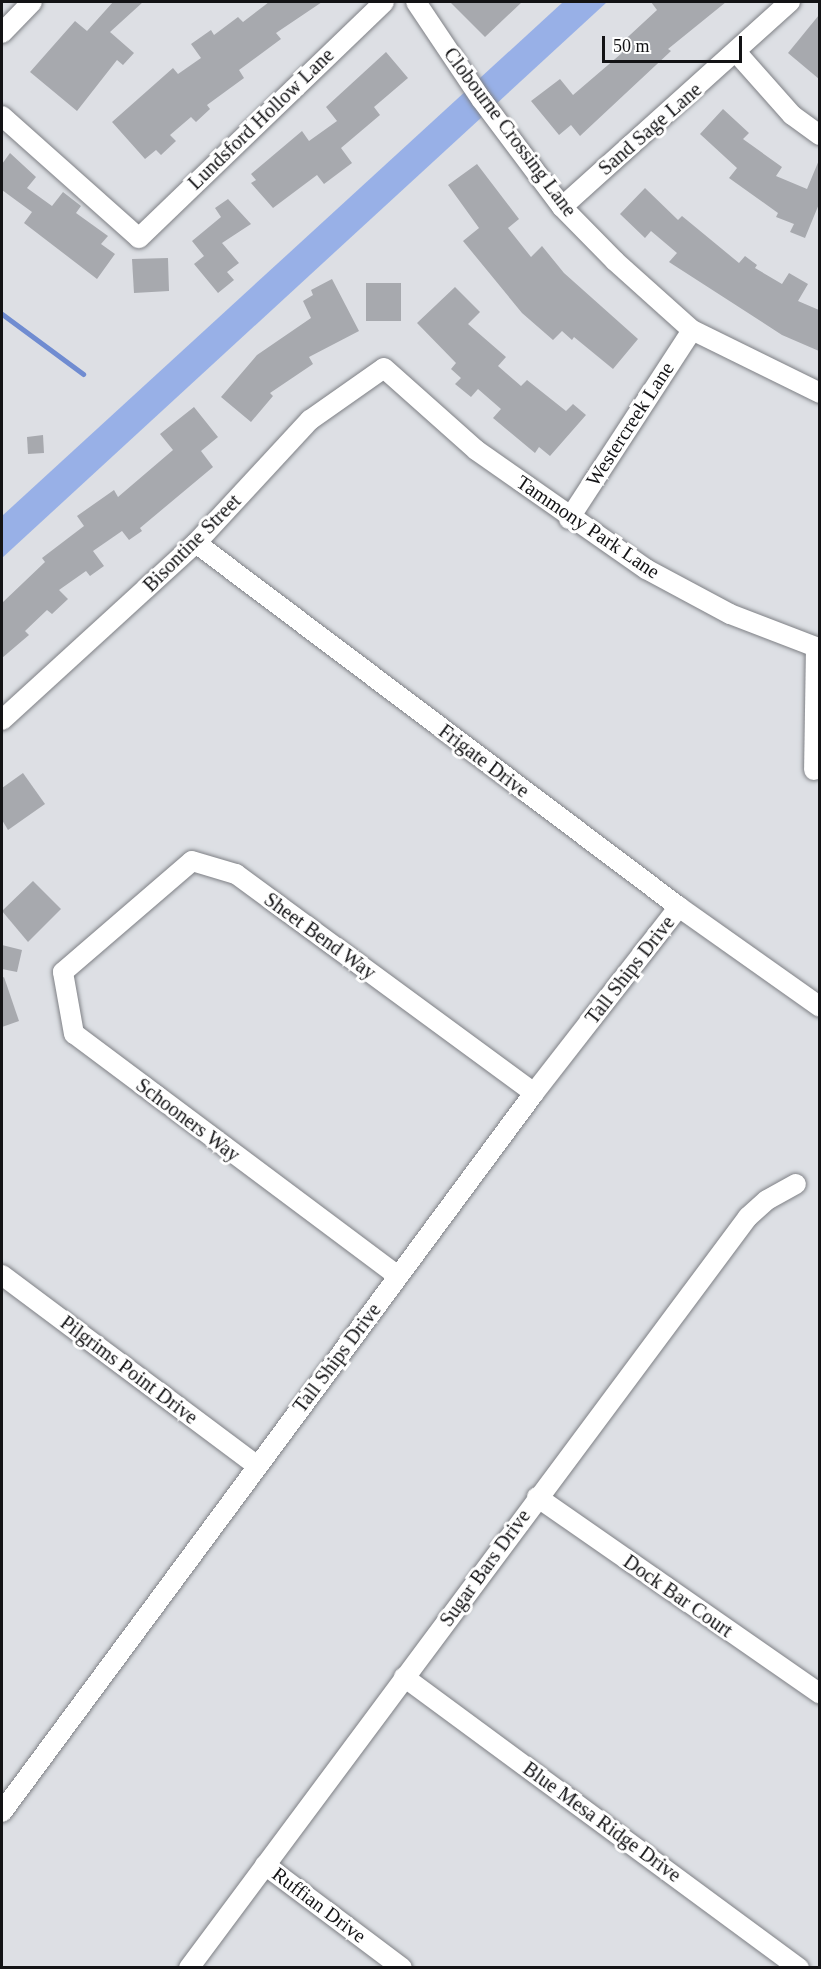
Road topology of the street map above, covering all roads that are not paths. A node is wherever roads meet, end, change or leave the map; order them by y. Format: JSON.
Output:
{"nodes":[{"id":1,"x":32,"y":2,"type":"edge"},
{"id":2,"x":384,"y":2,"type":"edge"},
{"id":3,"x":416,"y":2,"type":"edge"},
{"id":4,"x":790,"y":2,"type":"edge"},
{"id":5,"x":2,"y":33,"type":"edge"},
{"id":6,"x":737,"y":53,"type":"junction"},
{"id":7,"x":2,"y":116,"type":"edge"},
{"id":8,"x":819,"y":135,"type":"edge"},
{"id":9,"x":562,"y":207,"type":"junction"},
{"id":10,"x":692,"y":330,"type":"junction"},
{"id":11,"x":384,"y":368,"type":"joint"},
{"id":12,"x":819,"y":393,"type":"edge"},
{"id":13,"x":569,"y":519,"type":"junction"},
{"id":14,"x":196,"y":543,"type":"junction"},
{"id":15,"x":2,"y":720,"type":"edge"},
{"id":16,"x":814,"y":770,"type":"dead end"},
{"id":17,"x":679,"y":907,"type":"junction"},
{"id":18,"x":105,"y":936,"type":"joint"},
{"id":19,"x":819,"y":1007,"type":"edge"},
{"id":20,"x":534,"y":1093,"type":"junction"},
{"id":21,"x":796,"y":1184,"type":"dead end"},
{"id":22,"x":2,"y":1275,"type":"edge"},
{"id":23,"x":398,"y":1276,"type":"junction"},
{"id":24,"x":257,"y":1466,"type":"junction"},
{"id":25,"x":537,"y":1497,"type":"junction"},
{"id":26,"x":404,"y":1677,"type":"junction"},
{"id":27,"x":819,"y":1694,"type":"edge"},
{"id":28,"x":2,"y":1812,"type":"edge"},
{"id":29,"x":265,"y":1865,"type":"junction"},
{"id":30,"x":189,"y":1968,"type":"edge"},
{"id":31,"x":402,"y":1968,"type":"edge"},
{"id":32,"x":799,"y":1968,"type":"edge"}],
"edges":[{"from":1,"to":5,"type":"street"},
{"from":2,"to":7,"type":"street","name":"Lundsford Hollow Lane"},
{"from":3,"to":9,"type":"street","name":"Clobourne Crossing Lane"},
{"from":4,"to":6,"type":"street","name":"Sand Sage Lane"},
{"from":6,"to":8,"type":"street"},
{"from":6,"to":9,"type":"street","name":"Sand Sage Lane"},
{"from":9,"to":10,"type":"street","name":"Clobourne Crossing Lane"},
{"from":10,"to":12,"type":"street","name":"Clobourne Crossing Lane"},
{"from":10,"to":13,"type":"street","name":"Westercreek Lane"},
{"from":11,"to":13,"type":"street","name":"Tammony Park Lane"},
{"from":11,"to":14,"type":"street","name":"Bisontine Street"},
{"from":13,"to":16,"type":"street","name":"Tammony Park Lane"},
{"from":14,"to":15,"type":"street","name":"Bisontine Street"},
{"from":14,"to":17,"type":"street","name":"Frigate Drive"},
{"from":17,"to":19,"type":"street","name":"Frigate Drive"},
{"from":17,"to":20,"type":"street","name":"Tall Ships Drive"},
{"from":18,"to":20,"type":"street","name":"Sheet Bend Way"},
{"from":18,"to":23,"type":"street","name":"Schooners Way"},
{"from":20,"to":23,"type":"street","name":"Tall Ships Drive"},
{"from":21,"to":25,"type":"street","name":"Sugar Bars Drive"},
{"from":22,"to":24,"type":"street","name":"Pilgrims Point Drive"},
{"from":23,"to":24,"type":"street","name":"Tall Ships Drive"},
{"from":24,"to":28,"type":"street","name":"Tall Ships Drive"},
{"from":25,"to":26,"type":"street","name":"Sugar Bars Drive"},
{"from":25,"to":27,"type":"street","name":"Dock Bar Court"},
{"from":26,"to":29,"type":"street","name":"Sugar Bars Drive"},
{"from":26,"to":32,"type":"street","name":"Blue Mesa Ridge Drive"},
{"from":29,"to":30,"type":"street","name":"Sugar Bars Drive"},
{"from":29,"to":31,"type":"street","name":"Ruffian Drive"}]}
